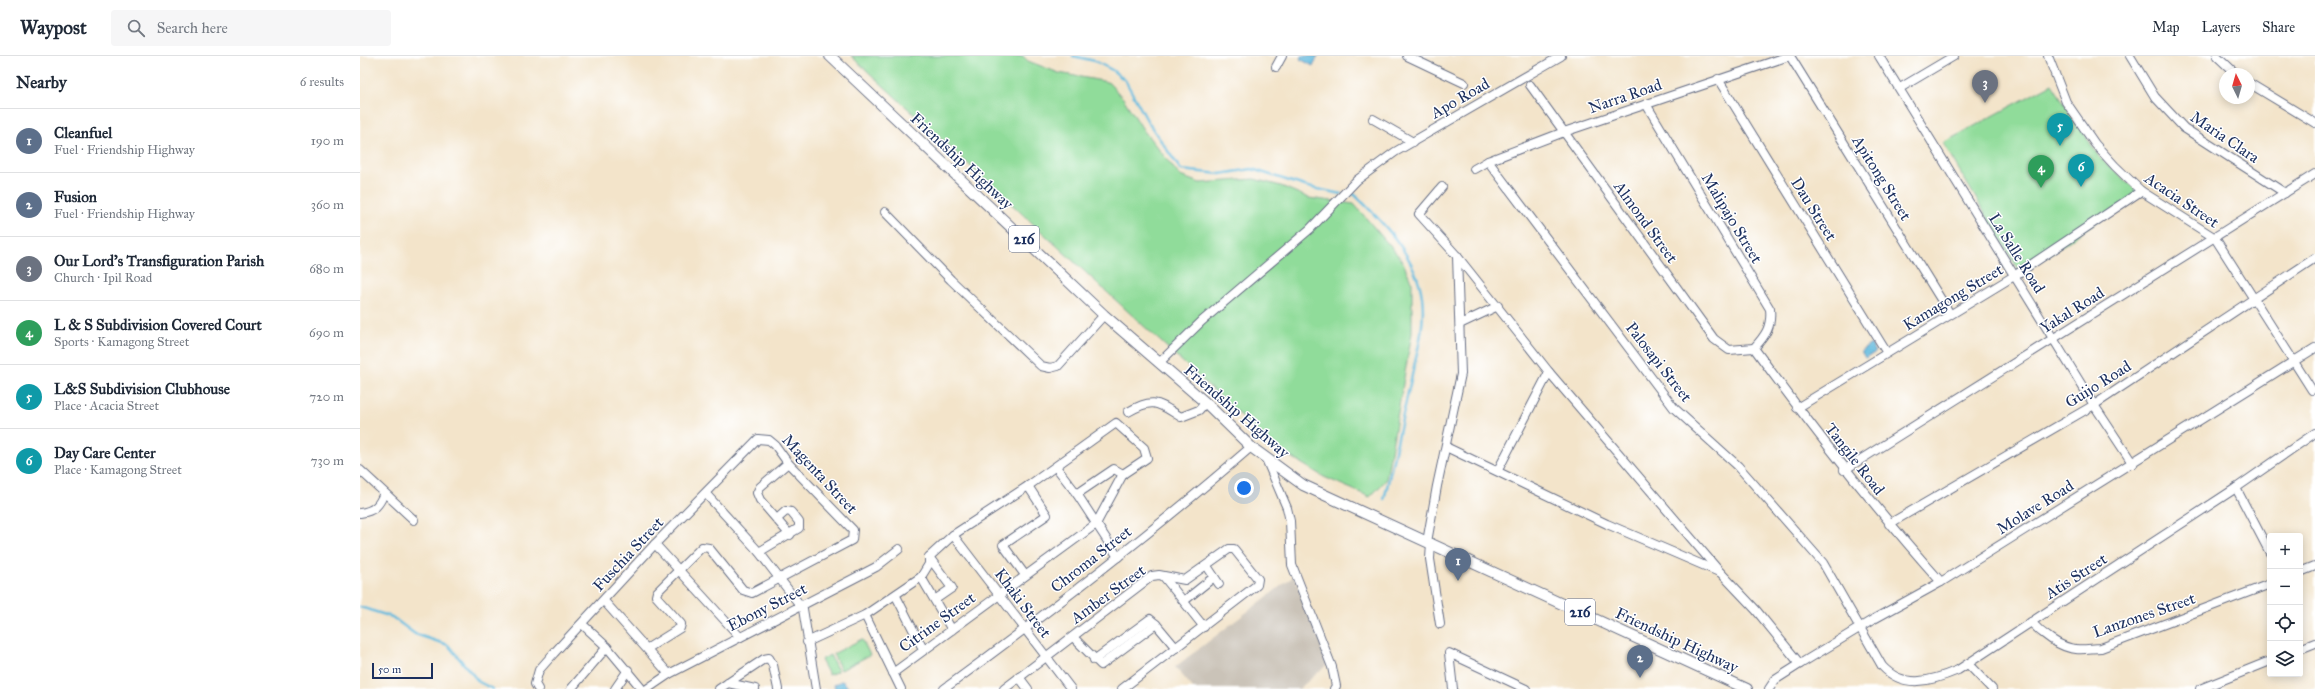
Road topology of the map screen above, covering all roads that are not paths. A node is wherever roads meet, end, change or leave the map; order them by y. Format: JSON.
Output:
{"nodes":[{"id":1,"x":830,"y":56,"type":"edge"},
{"id":2,"x":1282,"y":56,"type":"edge"},
{"id":3,"x":1407,"y":56,"type":"edge"},
{"id":4,"x":1561,"y":56,"type":"edge"},
{"id":5,"x":1790,"y":56,"type":"edge"},
{"id":6,"x":1879,"y":56,"type":"edge"},
{"id":7,"x":1954,"y":56,"type":"edge"},
{"id":8,"x":2048,"y":56,"type":"edge"},
{"id":9,"x":2130,"y":56,"type":"edge"},
{"id":10,"x":2218,"y":56,"type":"edge"},
{"id":11,"x":1276,"y":67,"type":"dead end"},
{"id":12,"x":2230,"y":68,"type":"edge"},
{"id":13,"x":1718,"y":79,"type":"junction"},
{"id":14,"x":1464,"y":83,"type":"dead end"},
{"id":15,"x":1530,"y":85,"type":"dead end"},
{"id":16,"x":2255,"y":87,"type":"edge"},
{"id":17,"x":1900,"y":88,"type":"junction"},
{"id":18,"x":1646,"y":104,"type":"junction"},
{"id":19,"x":1373,"y":119,"type":"dead end"},
{"id":20,"x":2315,"y":123,"type":"edge"},
{"id":21,"x":1564,"y":132,"type":"junction"},
{"id":22,"x":1413,"y":142,"type":"junction"},
{"id":23,"x":1488,"y":161,"type":"junction"},
{"id":24,"x":1474,"y":169,"type":"dead end"},
{"id":25,"x":2315,"y":174,"type":"edge"},
{"id":26,"x":1442,"y":187,"type":"dead end"},
{"id":27,"x":2141,"y":192,"type":"junction"},
{"id":28,"x":2285,"y":194,"type":"junction"},
{"id":29,"x":885,"y":212,"type":"dead end"},
{"id":30,"x":2215,"y":238,"type":"junction"},
{"id":31,"x":1457,"y":256,"type":"junction"},
{"id":32,"x":2315,"y":258,"type":"edge"},
{"id":33,"x":2014,"y":276,"type":"junction"},
{"id":34,"x":2253,"y":300,"type":"junction"},
{"id":35,"x":1498,"y":306,"type":"junction"},
{"id":36,"x":1104,"y":314,"type":"junction"},
{"id":37,"x":1950,"y":314,"type":"junction"},
{"id":38,"x":1460,"y":324,"type":"junction"},
{"id":39,"x":2054,"y":338,"type":"junction"},
{"id":40,"x":1754,"y":348,"type":"junction"},
{"id":41,"x":2315,"y":348,"type":"edge"},
{"id":42,"x":1887,"y":353,"type":"junction"},
{"id":43,"x":2294,"y":362,"type":"junction"},
{"id":44,"x":1159,"y":363,"type":"junction"},
{"id":45,"x":1549,"y":372,"type":"junction"},
{"id":46,"x":2314,"y":392,"type":"edge"},
{"id":47,"x":1205,"y":403,"type":"junction"},
{"id":48,"x":2094,"y":405,"type":"junction"},
{"id":49,"x":1797,"y":408,"type":"junction"},
{"id":50,"x":1128,"y":412,"type":"dead end"},
{"id":51,"x":2315,"y":433,"type":"edge"},
{"id":52,"x":1251,"y":447,"type":"junction"},
{"id":53,"x":1446,"y":447,"type":"junction"},
{"id":54,"x":750,"y":448,"type":"joint"},
{"id":55,"x":1266,"y":459,"type":"junction"},
{"id":56,"x":788,"y":463,"type":"junction"},
{"id":57,"x":2132,"y":464,"type":"junction"},
{"id":58,"x":1056,"y":467,"type":"junction"},
{"id":59,"x":360,"y":470,"type":"edge"},
{"id":60,"x":1498,"y":470,"type":"junction"},
{"id":61,"x":1844,"y":470,"type":"junction"},
{"id":62,"x":1123,"y":474,"type":"junction"},
{"id":63,"x":1028,"y":486,"type":"junction"},
{"id":64,"x":2236,"y":488,"type":"junction"},
{"id":65,"x":384,"y":493,"type":"junction"},
{"id":66,"x":706,"y":494,"type":"junction"},
{"id":67,"x":1077,"y":494,"type":"junction"},
{"id":68,"x":360,"y":513,"type":"edge"},
{"id":69,"x":777,"y":519,"type":"junction"},
{"id":70,"x":414,"y":520,"type":"dead end"},
{"id":71,"x":1096,"y":524,"type":"junction"},
{"id":72,"x":1889,"y":524,"type":"junction"},
{"id":73,"x":790,"y":535,"type":"junction"},
{"id":74,"x":953,"y":535,"type":"junction"},
{"id":75,"x":1429,"y":542,"type":"junction"},
{"id":76,"x":655,"y":544,"type":"junction"},
{"id":77,"x":2267,"y":547,"type":"edge"},
{"id":78,"x":899,"y":549,"type":"dead end"},
{"id":79,"x":759,"y":552,"type":"junction"},
{"id":80,"x":1705,"y":554,"type":"junction"},
{"id":81,"x":1118,"y":556,"type":"junction"},
{"id":82,"x":929,"y":557,"type":"junction"},
{"id":83,"x":1696,"y":564,"type":"junction"},
{"id":84,"x":1207,"y":566,"type":"junction"},
{"id":85,"x":2315,"y":566,"type":"edge"},
{"id":86,"x":680,"y":569,"type":"junction"},
{"id":87,"x":2303,"y":571,"type":"edge"},
{"id":88,"x":1720,"y":572,"type":"junction"},
{"id":89,"x":1025,"y":575,"type":"junction"},
{"id":90,"x":922,"y":577,"type":"junction"},
{"id":91,"x":1164,"y":577,"type":"junction"},
{"id":92,"x":779,"y":578,"type":"junction"},
{"id":93,"x":1941,"y":582,"type":"junction"},
{"id":94,"x":2267,"y":585,"type":"edge"},
{"id":95,"x":999,"y":594,"type":"junction"},
{"id":96,"x":896,"y":596,"type":"junction"},
{"id":97,"x":936,"y":599,"type":"junction"},
{"id":98,"x":604,"y":601,"type":"junction"},
{"id":99,"x":1184,"y":601,"type":"junction"},
{"id":100,"x":801,"y":606,"type":"junction"},
{"id":101,"x":865,"y":615,"type":"junction"},
{"id":102,"x":2031,"y":622,"type":"junction"},
{"id":103,"x":582,"y":624,"type":"junction"},
{"id":104,"x":1440,"y":624,"type":"dead end"},
{"id":105,"x":1204,"y":627,"type":"junction"},
{"id":106,"x":1860,"y":628,"type":"junction"},
{"id":107,"x":1024,"y":629,"type":"junction"},
{"id":108,"x":952,"y":630,"type":"junction"},
{"id":109,"x":740,"y":637,"type":"junction"},
{"id":110,"x":1073,"y":637,"type":"junction"},
{"id":111,"x":807,"y":642,"type":"junction"},
{"id":112,"x":2315,"y":643,"type":"edge"},
{"id":113,"x":607,"y":647,"type":"junction"},
{"id":114,"x":648,"y":648,"type":"junction"},
{"id":115,"x":1176,"y":648,"type":"junction"},
{"id":116,"x":2303,"y":648,"type":"edge"},
{"id":117,"x":923,"y":649,"type":"junction"},
{"id":118,"x":1047,"y":657,"type":"junction"},
{"id":119,"x":2267,"y":662,"type":"edge"},
{"id":120,"x":1800,"y":664,"type":"junction"},
{"id":121,"x":1968,"y":664,"type":"junction"},
{"id":122,"x":628,"y":670,"type":"junction"},
{"id":123,"x":893,"y":673,"type":"junction"},
{"id":124,"x":669,"y":674,"type":"junction"},
{"id":125,"x":1019,"y":678,"type":"junction"},
{"id":126,"x":728,"y":683,"type":"junction"},
{"id":127,"x":536,"y":686,"type":"edge"},
{"id":128,"x":1336,"y":688,"type":"edge"},
{"id":129,"x":570,"y":689,"type":"edge"},
{"id":130,"x":615,"y":689,"type":"edge"},
{"id":131,"x":642,"y":689,"type":"edge"},
{"id":132,"x":647,"y":689,"type":"edge"},
{"id":133,"x":719,"y":689,"type":"edge"},
{"id":134,"x":755,"y":689,"type":"edge"},
{"id":135,"x":778,"y":689,"type":"edge"},
{"id":136,"x":816,"y":689,"type":"edge"},
{"id":137,"x":901,"y":689,"type":"edge"},
{"id":138,"x":944,"y":689,"type":"edge"},
{"id":139,"x":1004,"y":689,"type":"edge"},
{"id":140,"x":1028,"y":689,"type":"edge"},
{"id":141,"x":1071,"y":689,"type":"edge"},
{"id":142,"x":1122,"y":689,"type":"edge"},
{"id":143,"x":1453,"y":689,"type":"edge"},
{"id":144,"x":1526,"y":689,"type":"edge"},
{"id":145,"x":1747,"y":689,"type":"edge"},
{"id":146,"x":1769,"y":689,"type":"edge"},
{"id":147,"x":1992,"y":689,"type":"edge"},
{"id":148,"x":2200,"y":689,"type":"edge"}],
"edges":[{"from":1,"to":36,"type":"main road","name":"Friendship Highway","number":"216"},
{"from":2,"to":11,"type":"street"},
{"from":3,"to":14,"type":"street"},
{"from":4,"to":22,"type":"street","name":"Apo Road"},
{"from":5,"to":13,"type":"street","name":"Narra Road"},
{"from":5,"to":37,"type":"street","name":"Apitong Street"},
{"from":6,"to":17,"type":"street","name":"La Salle Road"},
{"from":7,"to":17,"type":"street"},
{"from":8,"to":27,"type":"street","name":"Acacia Street"},
{"from":9,"to":28,"type":"street","name":"Maria Clara"},
{"from":10,"to":12,"type":"street"},
{"from":13,"to":18,"type":"street","name":"Narra Road"},
{"from":13,"to":42,"type":"street","name":"Dau Street"},
{"from":15,"to":21,"type":"street","name":"Almond Street"},
{"from":16,"to":20,"type":"street"},
{"from":17,"to":33,"type":"street","name":"La Salle Road"},
{"from":18,"to":21,"type":"street","name":"Narra Road"},
{"from":18,"to":40,"type":"street","name":"Malipajo Street"},
{"from":19,"to":22,"type":"street"},
{"from":21,"to":23,"type":"street","name":"Narra Road"},
{"from":21,"to":40,"type":"street","name":"Almond Street"},
{"from":22,"to":44,"type":"street","name":"Apo Road"},
{"from":23,"to":24,"type":"street","name":"Narra Road"},
{"from":23,"to":106,"type":"street","name":"Palosapi Street"},
{"from":25,"to":28,"type":"street","name":"Yakal Road"},
{"from":26,"to":31,"type":"street"},
{"from":27,"to":30,"type":"street","name":"Acacia Street"},
{"from":27,"to":33,"type":"street","name":"Kamagong Street"},
{"from":28,"to":30,"type":"street","name":"Yakal Road"},
{"from":29,"to":36,"type":"street"},
{"from":30,"to":34,"type":"street","name":"Acacia Street"},
{"from":30,"to":39,"type":"street","name":"Yakal Road"},
{"from":31,"to":35,"type":"street"},
{"from":31,"to":38,"type":"street"},
{"from":32,"to":34,"type":"street","name":"Guijo Road"},
{"from":33,"to":37,"type":"street","name":"Kamagong Street"},
{"from":33,"to":39,"type":"street","name":"La Salle Road"},
{"from":34,"to":43,"type":"street","name":"Acacia Street"},
{"from":34,"to":48,"type":"street","name":"Guijo Road"},
{"from":35,"to":38,"type":"street"},
{"from":35,"to":45,"type":"street"},
{"from":36,"to":44,"type":"main road","name":"Friendship Highway","number":"216"},
{"from":37,"to":42,"type":"street","name":"Kamagong Street"},
{"from":38,"to":53,"type":"street"},
{"from":39,"to":48,"type":"street","name":"La Salle Road"},
{"from":39,"to":61,"type":"street","name":"Yakal Road"},
{"from":40,"to":49,"type":"street","name":"Tangile Road"},
{"from":41,"to":43,"type":"street","name":"Molave Road"},
{"from":42,"to":49,"type":"street","name":"Kamagong Street"},
{"from":43,"to":46,"type":"street","name":"Acacia Street"},
{"from":43,"to":57,"type":"street","name":"Molave Road"},
{"from":44,"to":47,"type":"main road","name":"Friendship Highway","number":"216"},
{"from":45,"to":60,"type":"street"},
{"from":45,"to":80,"type":"street"},
{"from":47,"to":50,"type":"street"},
{"from":47,"to":52,"type":"main road","name":"Friendship Highway","number":"216"},
{"from":48,"to":57,"type":"street","name":"La Salle Road"},
{"from":48,"to":72,"type":"street","name":"Guijo Road"},
{"from":49,"to":61,"type":"street","name":"Tangile Road"},
{"from":51,"to":64,"type":"street","name":"Atis Street"},
{"from":52,"to":55,"type":"main road","name":"Friendship Highway","number":"216"},
{"from":52,"to":81,"type":"street","name":"Chroma Street"},
{"from":53,"to":60,"type":"street"},
{"from":53,"to":75,"type":"street"},
{"from":54,"to":56,"type":"street","name":"Magenta Street"},
{"from":54,"to":66,"type":"street","name":"Fuschia Street"},
{"from":55,"to":75,"type":"main road","name":"Friendship Highway","number":"216"},
{"from":55,"to":128,"type":"street"},
{"from":56,"to":69,"type":"street"},
{"from":56,"to":92,"type":"street","name":"Magenta Street"},
{"from":57,"to":93,"type":"street","name":"Molave Road"},
{"from":58,"to":62,"type":"street"},
{"from":58,"to":63,"type":"street"},
{"from":58,"to":67,"type":"street"},
{"from":59,"to":65,"type":"street"},
{"from":60,"to":83,"type":"street"},
{"from":61,"to":72,"type":"street","name":"Tangile Road"},
{"from":62,"to":67,"type":"street"},
{"from":62,"to":71,"type":"street"},
{"from":63,"to":74,"type":"street"},
{"from":63,"to":89,"type":"street"},
{"from":64,"to":77,"type":"street"},
{"from":64,"to":102,"type":"street","name":"Atis Street"},
{"from":65,"to":68,"type":"street"},
{"from":65,"to":70,"type":"street"},
{"from":66,"to":76,"type":"street","name":"Fuschia Street"},
{"from":66,"to":79,"type":"street"},
{"from":67,"to":71,"type":"street"},
{"from":69,"to":73,"type":"street"},
{"from":69,"to":73,"type":"street"},
{"from":71,"to":81,"type":"street"},
{"from":71,"to":89,"type":"street","name":"Citrine Street"},
{"from":72,"to":93,"type":"street","name":"Tangile Road"},
{"from":73,"to":79,"type":"street"},
{"from":74,"to":82,"type":"street"},
{"from":74,"to":95,"type":"street","name":"Khaki Street"},
{"from":75,"to":104,"type":"street"},
{"from":75,"to":145,"type":"main road","name":"Friendship Highway","number":"216"},
{"from":76,"to":86,"type":"street"},
{"from":76,"to":98,"type":"street","name":"Fuschia Street"},
{"from":78,"to":100,"type":"street","name":"Ebony Street"},
{"from":79,"to":92,"type":"street"},
{"from":80,"to":83,"type":"street"},
{"from":80,"to":88,"type":"street"},
{"from":81,"to":107,"type":"street","name":"Chroma Street"},
{"from":82,"to":90,"type":"street"},
{"from":82,"to":97,"type":"street"},
{"from":83,"to":88,"type":"street"},
{"from":84,"to":91,"type":"street","name":"Amber Street"},
{"from":84,"to":99,"type":"street"},
{"from":84,"to":105,"type":"street","name":"Amber Street"},
{"from":85,"to":87,"type":"street"},
{"from":86,"to":92,"type":"street"},
{"from":86,"to":109,"type":"street"},
{"from":86,"to":114,"type":"street"},
{"from":88,"to":120,"type":"street"},
{"from":89,"to":95,"type":"street","name":"Citrine Street"},
{"from":90,"to":96,"type":"street"},
{"from":90,"to":97,"type":"street"},
{"from":91,"to":99,"type":"street"},
{"from":91,"to":110,"type":"street","name":"Amber Street"},
{"from":92,"to":100,"type":"street"},
{"from":93,"to":106,"type":"street","name":"Molave Road"},
{"from":94,"to":102,"type":"street","name":"Lanzones Street"},
{"from":95,"to":107,"type":"street","name":"Khaki Street"},
{"from":95,"to":108,"type":"street","name":"Citrine Street"},
{"from":96,"to":101,"type":"street"},
{"from":96,"to":117,"type":"street"},
{"from":97,"to":108,"type":"street"},
{"from":98,"to":103,"type":"street","name":"Fuschia Street"},
{"from":98,"to":114,"type":"street"},
{"from":99,"to":105,"type":"street"},
{"from":100,"to":109,"type":"street","name":"Ebony Street"},
{"from":100,"to":111,"type":"street"},
{"from":101,"to":111,"type":"street"},
{"from":101,"to":123,"type":"street"},
{"from":102,"to":121,"type":"street","name":"Atis Street"},
{"from":103,"to":113,"type":"street"},
{"from":103,"to":127,"type":"street","name":"Fuschia Street"},
{"from":105,"to":115,"type":"street"},
{"from":106,"to":120,"type":"street","name":"Molave Road"},
{"from":106,"to":121,"type":"street","name":"Atis Street"},
{"from":107,"to":118,"type":"street","name":"Khaki Street"},
{"from":107,"to":138,"type":"street","name":"Chroma Street"},
{"from":108,"to":117,"type":"street","name":"Citrine Street"},
{"from":109,"to":124,"type":"street","name":"Ebony Street"},
{"from":110,"to":115,"type":"street"},
{"from":110,"to":118,"type":"street","name":"Amber Street"},
{"from":111,"to":136,"type":"street"},
{"from":112,"to":116,"type":"street"},
{"from":113,"to":122,"type":"street"},
{"from":113,"to":129,"type":"street"},
{"from":114,"to":124,"type":"street"},
{"from":115,"to":142,"type":"street"},
{"from":117,"to":123,"type":"street","name":"Citrine Street"},
{"from":118,"to":125,"type":"street","name":"Amber Street"},
{"from":118,"to":141,"type":"street","name":"Khaki Street"},
{"from":119,"to":148,"type":"street"},
{"from":120,"to":146,"type":"street","name":"Molave Road"},
{"from":121,"to":147,"type":"street"},
{"from":122,"to":130,"type":"street"},
{"from":122,"to":131,"type":"street"},
{"from":123,"to":137,"type":"street"},
{"from":124,"to":132,"type":"street","name":"Ebony Street"},
{"from":125,"to":139,"type":"street","name":"Amber Street"},
{"from":125,"to":140,"type":"street"},
{"from":126,"to":133,"type":"street"},
{"from":126,"to":134,"type":"street"},
{"from":126,"to":135,"type":"street"},
{"from":143,"to":144,"type":"street"}]}
